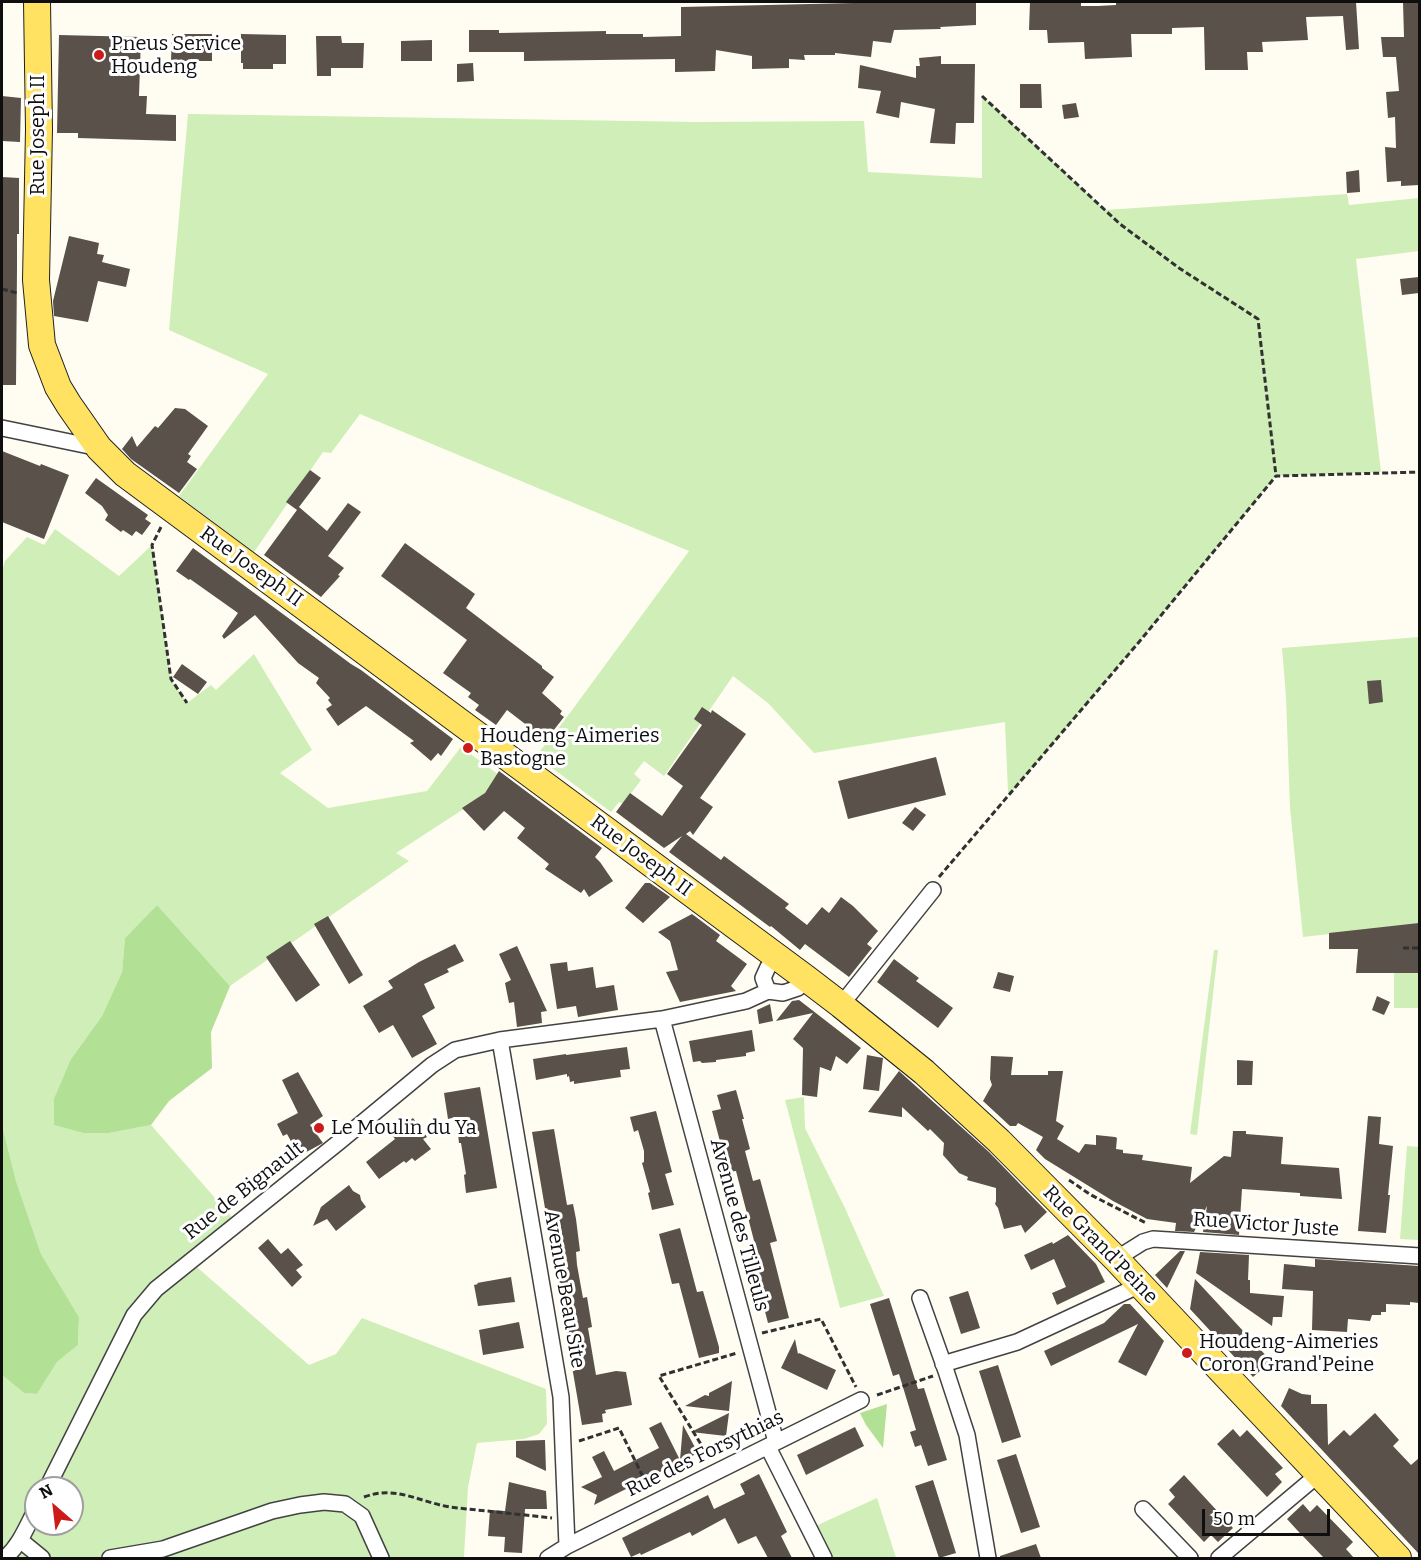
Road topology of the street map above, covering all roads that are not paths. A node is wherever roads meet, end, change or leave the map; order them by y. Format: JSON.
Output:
{"nodes":[{"id":1,"x":36,"y":2,"type":"edge"},
{"id":2,"x":2,"y":428,"type":"edge"},
{"id":3,"x":99,"y":448,"type":"junction"},
{"id":4,"x":933,"y":890,"type":"road end"},
{"id":5,"x":778,"y":958,"type":"junction"},
{"id":6,"x":807,"y":980,"type":"junction"},
{"id":7,"x":768,"y":991,"type":"junction"},
{"id":8,"x":841,"y":1005,"type":"junction"},
{"id":9,"x":662,"y":1019,"type":"junction"},
{"id":10,"x":500,"y":1040,"type":"junction"},
{"id":11,"x":1419,"y":1256,"type":"edge"},
{"id":12,"x":1116,"y":1259,"type":"junction"},
{"id":13,"x":1140,"y":1285,"type":"junction"},
{"id":14,"x":920,"y":1298,"type":"dead end"},
{"id":15,"x":945,"y":1368,"type":"junction"},
{"id":16,"x":861,"y":1400,"type":"road end"},
{"id":17,"x":772,"y":1444,"type":"junction"},
{"id":18,"x":1319,"y":1474,"type":"junction"},
{"id":19,"x":52,"y":1476,"type":"edge"},
{"id":20,"x":1143,"y":1509,"type":"dead end"},
{"id":21,"x":24,"y":1532,"type":"edge"},
{"id":22,"x":20,"y":1540,"type":"junction"},
{"id":23,"x":567,"y":1546,"type":"junction"},
{"id":24,"x":5,"y":1558,"type":"edge"},
{"id":25,"x":42,"y":1558,"type":"edge"},
{"id":26,"x":110,"y":1558,"type":"edge"},
{"id":27,"x":381,"y":1558,"type":"edge"},
{"id":28,"x":548,"y":1558,"type":"edge"},
{"id":29,"x":824,"y":1558,"type":"edge"},
{"id":30,"x":988,"y":1558,"type":"edge"},
{"id":31,"x":1190,"y":1558,"type":"edge"},
{"id":32,"x":1219,"y":1558,"type":"edge"},
{"id":33,"x":1398,"y":1558,"type":"edge"}],
"edges":[{"from":1,"to":3,"type":"main road","name":"Rue Joseph II"},
{"from":2,"to":3,"type":"street"},
{"from":3,"to":5,"type":"main road","name":"Rue Joseph II"},
{"from":4,"to":8,"type":"street"},
{"from":5,"to":6,"type":"main road","name":"Rue Grand'Peine"},
{"from":5,"to":7,"type":"street"},
{"from":6,"to":7,"type":"street","name":"Rue de Bignault"},
{"from":6,"to":8,"type":"main road","name":"Rue Grand'Peine"},
{"from":7,"to":9,"type":"street","name":"Rue de Bignault"},
{"from":8,"to":12,"type":"main road","name":"Rue Grand'Peine"},
{"from":9,"to":10,"type":"street","name":"Rue de Bignault"},
{"from":9,"to":17,"type":"street","name":"Avenue des Tilleuls"},
{"from":10,"to":19,"type":"street","name":"Rue de Bignault"},
{"from":10,"to":23,"type":"street","name":"Avenue Beau Site"},
{"from":11,"to":12,"type":"street","name":"Rue Victor Juste"},
{"from":12,"to":13,"type":"main road","name":"Rue Grand'Peine"},
{"from":13,"to":15,"type":"street"},
{"from":13,"to":18,"type":"main road","name":"Rue Grand'Peine"},
{"from":14,"to":15,"type":"street"},
{"from":15,"to":30,"type":"street"},
{"from":16,"to":17,"type":"street","name":"Rue des Forsythias"},
{"from":17,"to":23,"type":"street","name":"Rue des Forsythias"},
{"from":17,"to":29,"type":"street","name":"Avenue des Tilleuls"},
{"from":18,"to":32,"type":"street"},
{"from":18,"to":33,"type":"main road","name":"Rue Grand'Peine"},
{"from":20,"to":31,"type":"street"},
{"from":21,"to":22,"type":"street"},
{"from":22,"to":24,"type":"street"},
{"from":22,"to":25,"type":"street"},
{"from":23,"to":28,"type":"street","name":"Rue des Forsythias"},
{"from":26,"to":27,"type":"street"}]}
